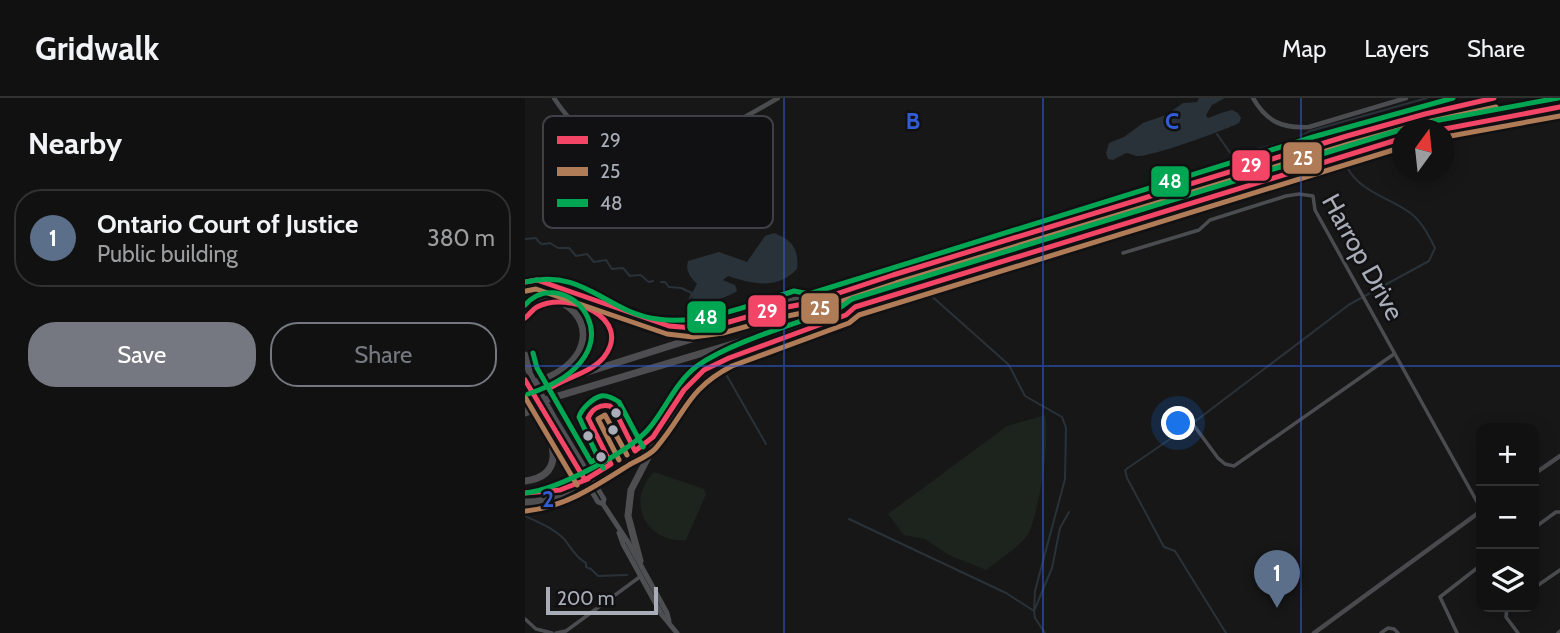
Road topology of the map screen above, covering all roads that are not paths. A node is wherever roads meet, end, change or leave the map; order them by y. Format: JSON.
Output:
{"nodes":[{"id":1,"x":554,"y":98,"type":"edge"},
{"id":2,"x":778,"y":98,"type":"edge"},
{"id":3,"x":1253,"y":98,"type":"edge"},
{"id":4,"x":1406,"y":98,"type":"edge"},
{"id":5,"x":1495,"y":98,"type":"edge"},
{"id":6,"x":1560,"y":107,"type":"edge"},
{"id":7,"x":567,"y":116,"type":"edge"},
{"id":8,"x":746,"y":116,"type":"edge"},
{"id":9,"x":1455,"y":126,"type":"edge"},
{"id":10,"x":1392,"y":141,"type":"edge"},
{"id":11,"x":1123,"y":253,"type":"dead end"},
{"id":12,"x":525,"y":291,"type":"edge"},
{"id":13,"x":810,"y":303,"type":"junction"},
{"id":14,"x":855,"y":307,"type":"junction"},
{"id":15,"x":525,"y":318,"type":"edge"},
{"id":16,"x":1394,"y":354,"type":"junction"},
{"id":17,"x":525,"y":355,"type":"edge"},
{"id":18,"x":527,"y":370,"type":"edge"},
{"id":19,"x":525,"y":383,"type":"edge"},
{"id":20,"x":525,"y":391,"type":"edge"},
{"id":21,"x":579,"y":391,"type":"junction"},
{"id":22,"x":525,"y":406,"type":"edge"},
{"id":23,"x":1181,"y":408,"type":"dead end"},
{"id":24,"x":525,"y":414,"type":"edge"},
{"id":25,"x":547,"y":417,"type":"junction"},
{"id":26,"x":1560,"y":456,"type":"edge"},
{"id":27,"x":1539,"y":471,"type":"edge"},
{"id":28,"x":585,"y":480,"type":"junction"},
{"id":29,"x":525,"y":481,"type":"edge"},
{"id":30,"x":1476,"y":501,"type":"edge"},
{"id":31,"x":525,"y":502,"type":"edge"},
{"id":32,"x":603,"y":504,"type":"junction"},
{"id":33,"x":1560,"y":512,"type":"edge"},
{"id":34,"x":1476,"y":514,"type":"edge"},
{"id":35,"x":1539,"y":524,"type":"edge"},
{"id":36,"x":617,"y":527,"type":"junction"},
{"id":37,"x":640,"y":561,"type":"junction"},
{"id":38,"x":1476,"y":569,"type":"edge"},
{"id":39,"x":1560,"y":570,"type":"edge"},
{"id":40,"x":643,"y":574,"type":"junction"},
{"id":41,"x":1539,"y":585,"type":"edge"},
{"id":42,"x":1506,"y":612,"type":"edge"},
{"id":43,"x":525,"y":619,"type":"edge"},
{"id":44,"x":554,"y":633,"type":"edge"},
{"id":45,"x":677,"y":633,"type":"edge"},
{"id":46,"x":1314,"y":633,"type":"edge"},
{"id":47,"x":1381,"y":633,"type":"edge"},
{"id":48,"x":1398,"y":633,"type":"edge"},
{"id":49,"x":1457,"y":633,"type":"edge"},
{"id":50,"x":1518,"y":633,"type":"edge"}],
"edges":[{"from":1,"to":7,"type":"street"},
{"from":2,"to":8,"type":"street"},
{"from":3,"to":4,"type":"street"},
{"from":5,"to":13,"type":"highway"},
{"from":6,"to":9,"type":"highway"},
{"from":10,"to":14,"type":"highway"},
{"from":11,"to":16,"type":"street","name":"Harrop Drive"},
{"from":12,"to":13,"type":"highway"},
{"from":13,"to":20,"type":"highway"},
{"from":14,"to":21,"type":"highway"},
{"from":14,"to":37,"type":"highway"},
{"from":15,"to":19,"type":"highway"},
{"from":16,"to":23,"type":"street"},
{"from":16,"to":30,"type":"street","name":"Harrop Drive"},
{"from":17,"to":18,"type":"highway"},
{"from":18,"to":25,"type":"main road","bridge":true},
{"from":19,"to":25,"type":"highway","bridge":true},
{"from":21,"to":22,"type":"highway"},
{"from":21,"to":24,"type":"highway"},
{"from":25,"to":28,"type":"main road"},
{"from":25,"to":29,"type":"highway"},
{"from":25,"to":32,"type":"main road"},
{"from":26,"to":27,"type":"main road"},
{"from":28,"to":31,"type":"highway"},
{"from":28,"to":32,"type":"main road"},
{"from":32,"to":36,"type":"main road"},
{"from":33,"to":35,"type":"street"},
{"from":34,"to":46,"type":"main road"},
{"from":36,"to":37,"type":"main road"},
{"from":36,"to":40,"type":"main road"},
{"from":37,"to":40,"type":"main road"},
{"from":38,"to":49,"type":"street"},
{"from":39,"to":41,"type":"street"},
{"from":40,"to":44,"type":"street"},
{"from":40,"to":45,"type":"main road"},
{"from":42,"to":50,"type":"street"},
{"from":43,"to":44,"type":"street"},
{"from":47,"to":48,"type":"street"}]}
